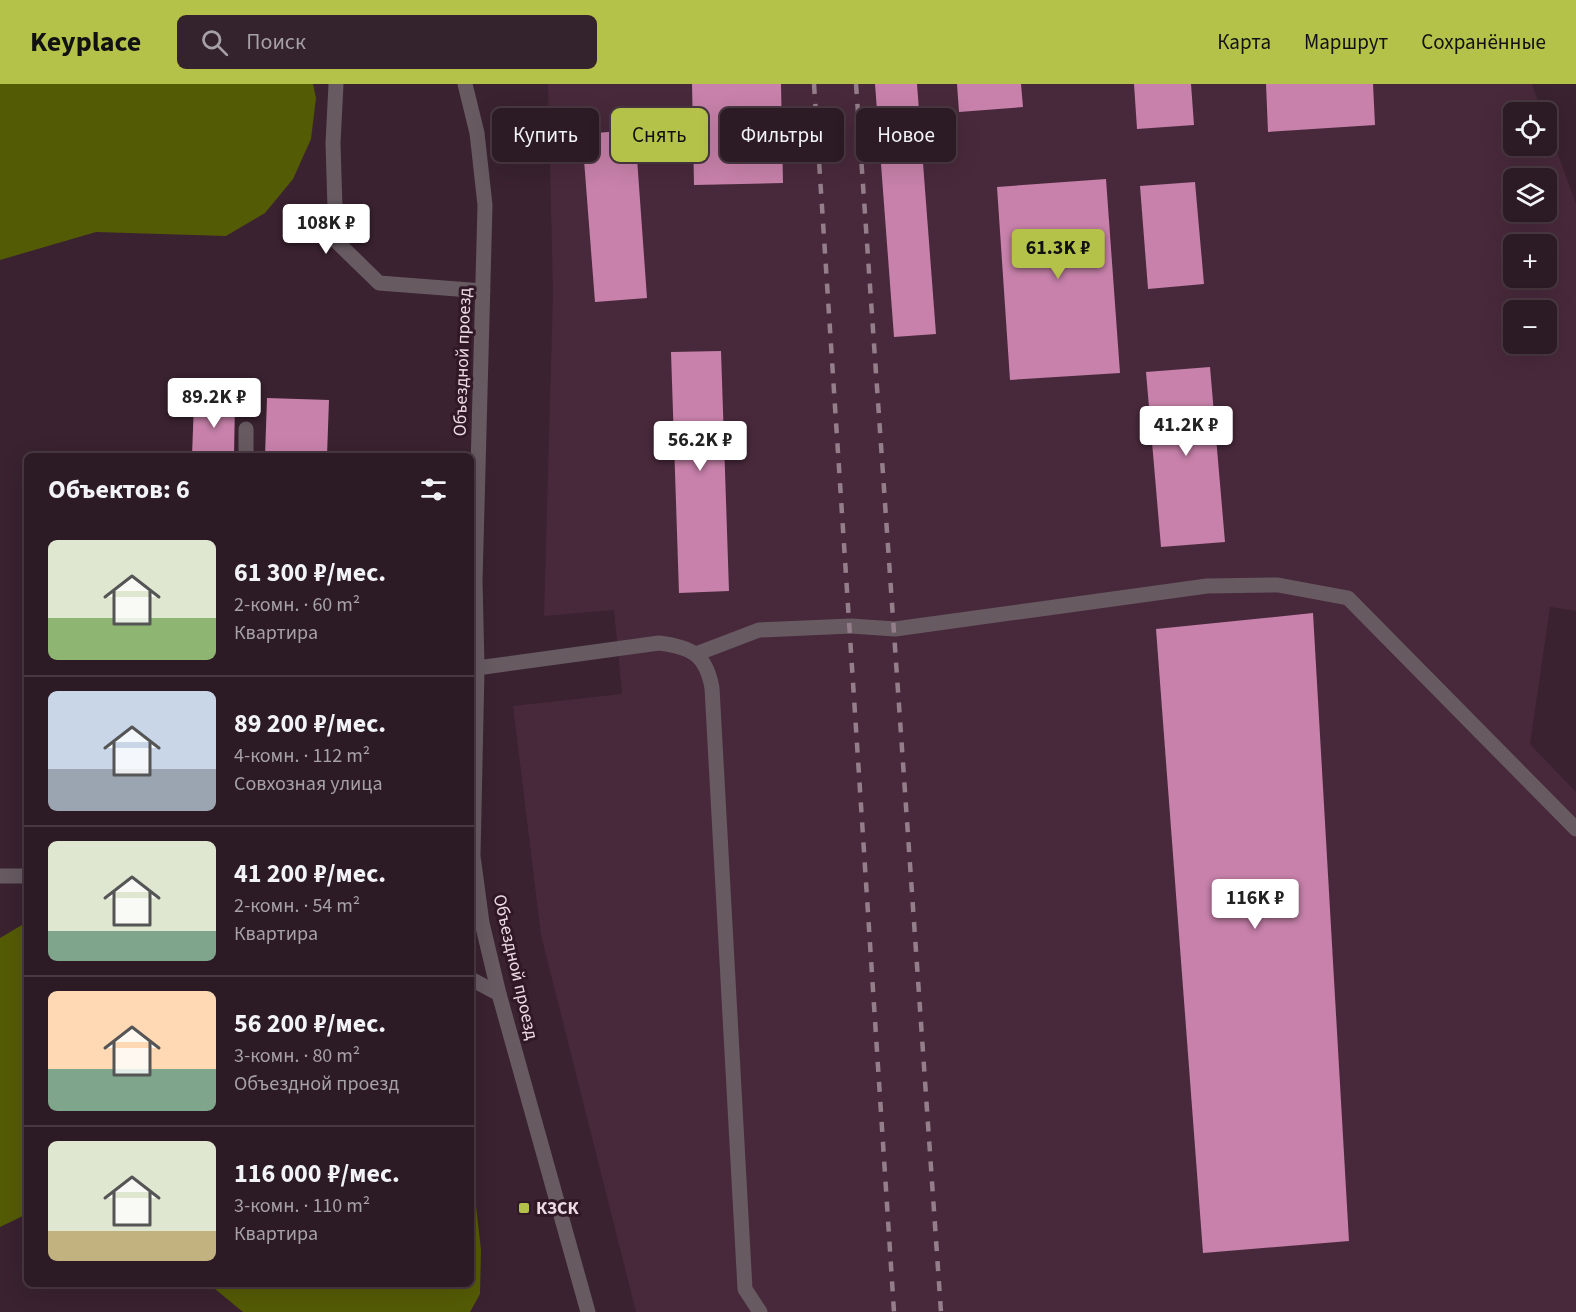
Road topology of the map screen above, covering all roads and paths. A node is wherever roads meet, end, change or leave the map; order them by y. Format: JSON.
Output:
{"nodes":[{"id":1,"x":336,"y":84,"type":"edge"},
{"id":2,"x":465,"y":84,"type":"edge"},
{"id":3,"x":483,"y":291,"type":"junction"},
{"id":4,"x":246,"y":429,"type":"dead end"},
{"id":5,"x":246,"y":453,"type":"edge"},
{"id":6,"x":696,"y":654,"type":"junction"},
{"id":7,"x":477,"y":668,"type":"junction"},
{"id":8,"x":474,"y":781,"type":"edge"},
{"id":9,"x":1576,"y":829,"type":"edge"},
{"id":10,"x":474,"y":869,"type":"edge"},
{"id":11,"x":0,"y":876,"type":"edge"},
{"id":12,"x":24,"y":876,"type":"edge"},
{"id":13,"x":474,"y":981,"type":"edge"},
{"id":14,"x":500,"y":994,"type":"junction"},
{"id":15,"x":588,"y":1312,"type":"edge"},
{"id":16,"x":760,"y":1312,"type":"edge"}],
"edges":[{"from":1,"to":3,"type":"street"},
{"from":2,"to":3,"type":"street","name":"Объездной проезд"},
{"from":3,"to":7,"type":"street","name":"Объездной проезд"},
{"from":4,"to":5,"type":"street"},
{"from":6,"to":7,"type":"street"},
{"from":6,"to":9,"type":"street"},
{"from":6,"to":16,"type":"street"},
{"from":7,"to":8,"type":"street","name":"Объездной проезд"},
{"from":10,"to":14,"type":"street","name":"Объездной проезд"},
{"from":11,"to":12,"type":"street"},
{"from":13,"to":14,"type":"street"},
{"from":14,"to":15,"type":"street","name":"Объездной проезд"}]}
